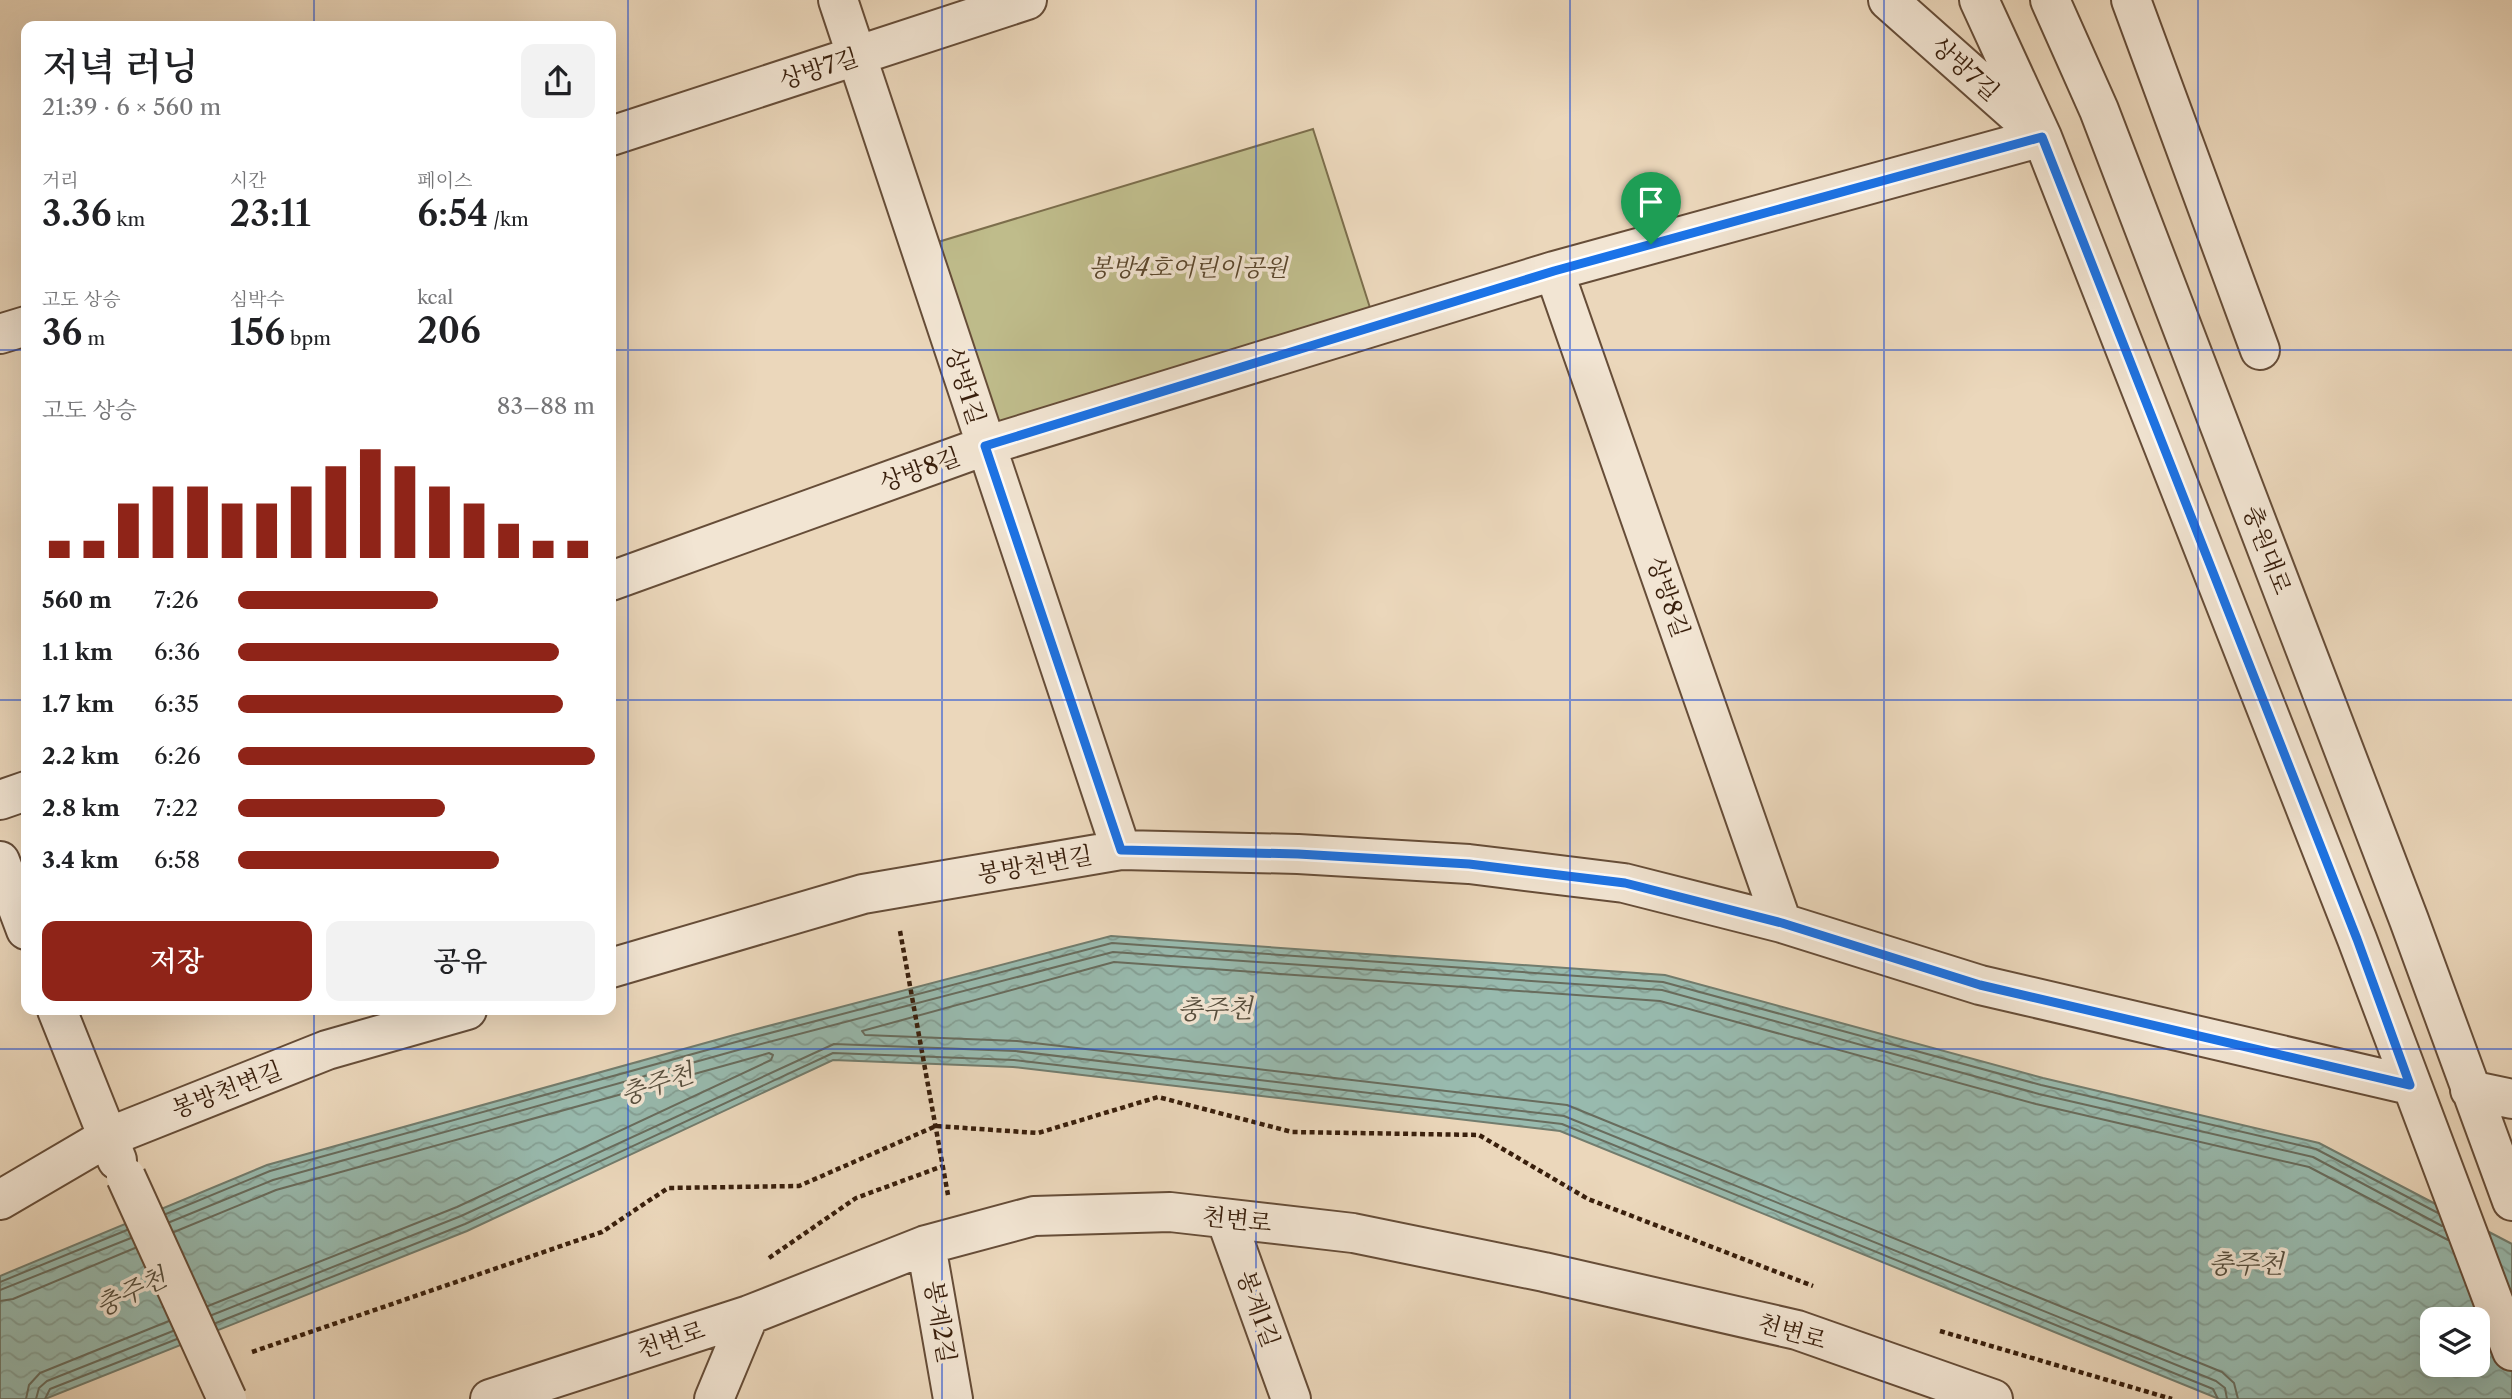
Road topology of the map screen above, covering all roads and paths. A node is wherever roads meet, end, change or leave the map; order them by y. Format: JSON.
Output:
{"nodes":[{"id":1,"x":838,"y":0,"type":"edge"},
{"id":2,"x":1027,"y":0,"type":"edge"},
{"id":3,"x":1888,"y":0,"type":"edge"},
{"id":4,"x":1979,"y":0,"type":"edge"},
{"id":5,"x":2050,"y":0,"type":"edge"},
{"id":6,"x":2132,"y":0,"type":"edge"},
{"id":7,"x":857,"y":57,"type":"junction"},
{"id":8,"x":616,"y":134,"type":"edge"},
{"id":9,"x":2042,"y":137,"type":"junction"},
{"id":10,"x":1554,"y":271,"type":"junction"},
{"id":11,"x":21,"y":328,"type":"edge"},
{"id":12,"x":0,"y":334,"type":"edge"},
{"id":13,"x":2260,"y":350,"type":"dead end"},
{"id":14,"x":985,"y":446,"type":"junction"},
{"id":15,"x":616,"y":578,"type":"edge"},
{"id":16,"x":21,"y":792,"type":"edge"},
{"id":17,"x":0,"y":800,"type":"edge"},
{"id":18,"x":1121,"y":850,"type":"junction"},
{"id":19,"x":0,"y":862,"type":"edge"},
{"id":20,"x":21,"y":917,"type":"edge"},
{"id":21,"x":1782,"y":923,"type":"junction"},
{"id":22,"x":616,"y":967,"type":"edge"},
{"id":23,"x":905,"y":969,"type":"dead end"},
{"id":24,"x":59,"y":1015,"type":"edge"},
{"id":25,"x":450,"y":1015,"type":"edge"},
{"id":26,"x":2410,"y":1085,"type":"junction"},
{"id":27,"x":2472,"y":1097,"type":"junction"},
{"id":28,"x":2512,"y":1099,"type":"edge"},
{"id":29,"x":106,"y":1138,"type":"junction"},
{"id":30,"x":943,"y":1166,"type":"junction"},
{"id":31,"x":0,"y":1200,"type":"edge"},
{"id":32,"x":2512,"y":1201,"type":"edge"},
{"id":33,"x":1226,"y":1219,"type":"junction"},
{"id":34,"x":940,"y":1241,"type":"junction"},
{"id":35,"x":749,"y":1315,"type":"junction"},
{"id":36,"x":2512,"y":1351,"type":"edge"},
{"id":37,"x":227,"y":1399,"type":"edge"},
{"id":38,"x":490,"y":1399,"type":"edge"},
{"id":39,"x":714,"y":1399,"type":"edge"},
{"id":40,"x":953,"y":1399,"type":"edge"},
{"id":41,"x":1291,"y":1399,"type":"edge"},
{"id":42,"x":1993,"y":1399,"type":"edge"}],
"edges":[{"from":1,"to":7,"type":"street","name":"상방1길"},
{"from":2,"to":7,"type":"street","name":"상방7길"},
{"from":3,"to":9,"type":"street","name":"상방7길"},
{"from":4,"to":9,"type":"street"},
{"from":5,"to":27,"type":"street","name":"충원대로"},
{"from":6,"to":13,"type":"street"},
{"from":7,"to":8,"type":"street","name":"상방7길"},
{"from":7,"to":14,"type":"street","name":"상방1길"},
{"from":9,"to":10,"type":"street","name":"상방8길"},
{"from":9,"to":26,"type":"street"},
{"from":10,"to":14,"type":"street","name":"상방8길"},
{"from":10,"to":21,"type":"street","name":"상방8길"},
{"from":11,"to":12,"type":"street"},
{"from":14,"to":15,"type":"street","name":"상방8길"},
{"from":14,"to":18,"type":"street","name":"상방1길"},
{"from":16,"to":17,"type":"street"},
{"from":18,"to":21,"type":"street","name":"봉방천변길"},
{"from":18,"to":22,"type":"street","name":"봉방천변길"},
{"from":19,"to":20,"type":"street"},
{"from":21,"to":26,"type":"street","name":"봉방천변길"},
{"from":23,"to":30,"type":"path"},
{"from":24,"to":29,"type":"street"},
{"from":25,"to":29,"type":"street","name":"봉방천변길"},
{"from":26,"to":36,"type":"street"},
{"from":27,"to":28,"type":"street"},
{"from":27,"to":32,"type":"street","name":"충원대로"},
{"from":29,"to":31,"type":"street","name":"봉방천변길"},
{"from":29,"to":37,"type":"street","bridge":true},
{"from":30,"to":34,"type":"path"},
{"from":30,"to":35,"type":"path"},
{"from":33,"to":34,"type":"street","name":"천변로"},
{"from":33,"to":41,"type":"street","name":"봉계1길"},
{"from":33,"to":42,"type":"street","name":"천변로"},
{"from":34,"to":35,"type":"street","name":"천변로"},
{"from":34,"to":40,"type":"street","name":"봉계2길"},
{"from":35,"to":38,"type":"street","name":"천변로"},
{"from":35,"to":39,"type":"street"}]}
